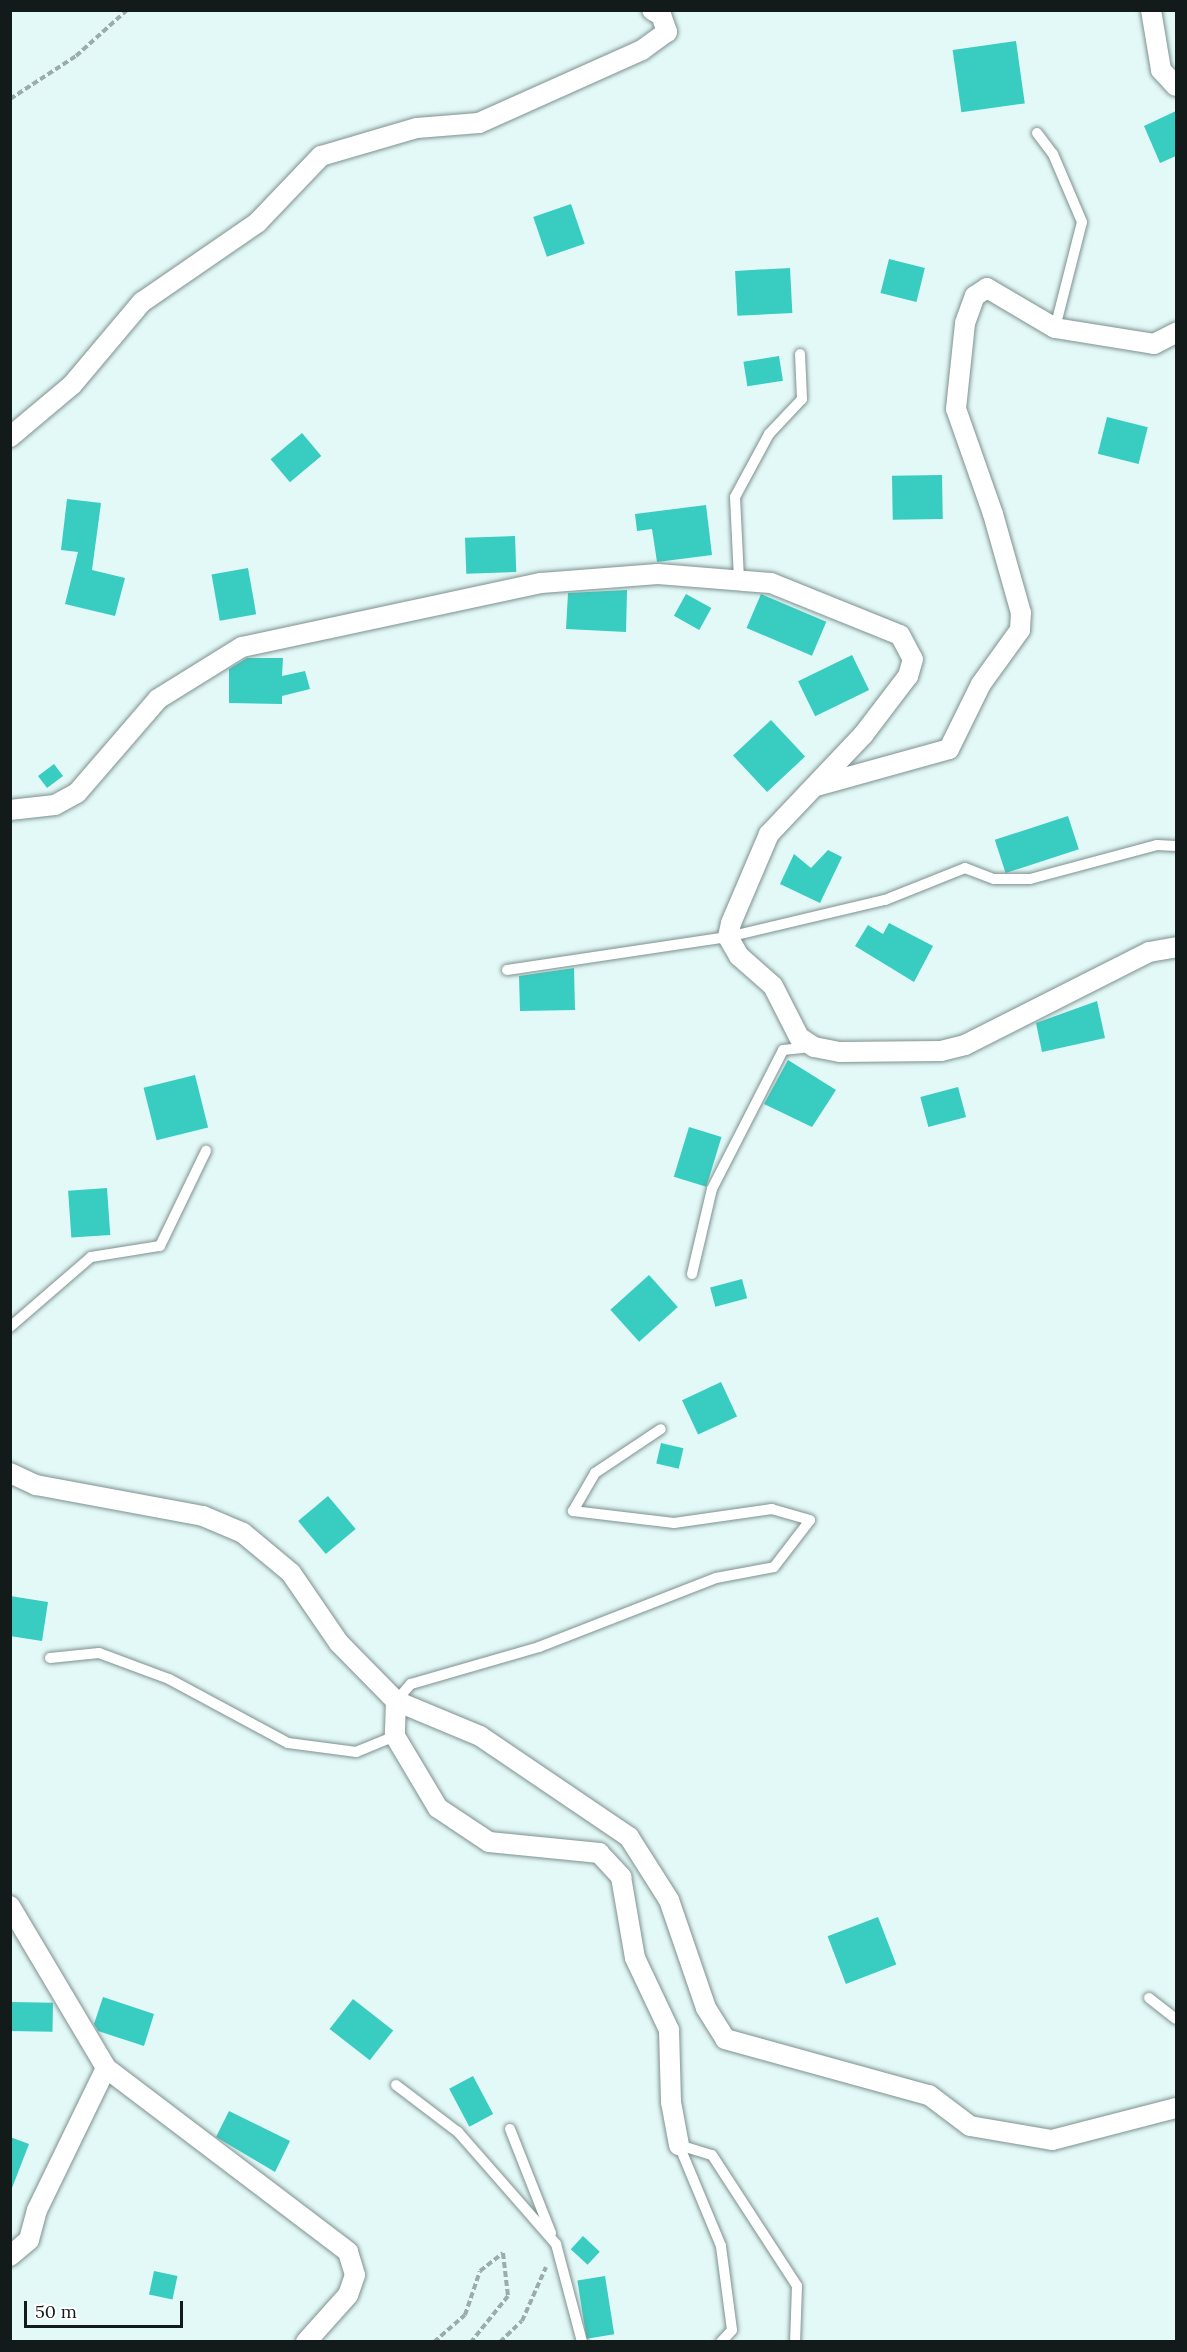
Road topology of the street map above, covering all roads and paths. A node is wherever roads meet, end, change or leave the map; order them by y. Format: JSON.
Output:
{"nodes":[{"id":1,"x":127,"y":10,"type":"edge"},
{"id":2,"x":652,"y":10,"type":"edge"},
{"id":3,"x":1151,"y":10,"type":"edge"},
{"id":4,"x":1176,"y":86,"type":"edge"},
{"id":5,"x":10,"y":99,"type":"edge"},
{"id":6,"x":1037,"y":133,"type":"dead end"},
{"id":7,"x":1055,"y":328,"type":"junction"},
{"id":8,"x":1176,"y":333,"type":"edge"},
{"id":9,"x":800,"y":354,"type":"dead end"},
{"id":10,"x":10,"y":437,"type":"edge"},
{"id":11,"x":740,"y":579,"type":"junction"},
{"id":12,"x":813,"y":787,"type":"junction"},
{"id":13,"x":10,"y":810,"type":"edge"},
{"id":14,"x":1176,"y":846,"type":"edge"},
{"id":15,"x":728,"y":936,"type":"junction"},
{"id":16,"x":1176,"y":947,"type":"edge"},
{"id":17,"x":507,"y":970,"type":"dead end"},
{"id":18,"x":814,"y":1047,"type":"junction"},
{"id":19,"x":206,"y":1151,"type":"dead end"},
{"id":20,"x":692,"y":1274,"type":"dead end"},
{"id":21,"x":10,"y":1327,"type":"edge"},
{"id":22,"x":661,"y":1429,"type":"dead end"},
{"id":23,"x":10,"y":1473,"type":"edge"},
{"id":24,"x":50,"y":1658,"type":"dead end"},
{"id":25,"x":396,"y":1701,"type":"junction"},
{"id":26,"x":394,"y":1736,"type":"junction"},
{"id":27,"x":10,"y":1906,"type":"edge"},
{"id":28,"x":1149,"y":1998,"type":"dead end"},
{"id":29,"x":1176,"y":2019,"type":"edge"},
{"id":30,"x":106,"y":2068,"type":"junction"},
{"id":31,"x":396,"y":2085,"type":"dead end"},
{"id":32,"x":1176,"y":2108,"type":"edge"},
{"id":33,"x":510,"y":2129,"type":"dead end"},
{"id":34,"x":679,"y":2145,"type":"junction"},
{"id":35,"x":556,"y":2244,"type":"junction"},
{"id":36,"x":10,"y":2256,"type":"edge"},
{"id":37,"x":306,"y":2342,"type":"edge"},
{"id":38,"x":435,"y":2342,"type":"edge"},
{"id":39,"x":471,"y":2342,"type":"edge"},
{"id":40,"x":500,"y":2342,"type":"edge"},
{"id":41,"x":582,"y":2342,"type":"edge"},
{"id":42,"x":721,"y":2342,"type":"edge"},
{"id":43,"x":795,"y":2342,"type":"edge"}],
"edges":[{"from":1,"to":5,"type":"path"},
{"from":2,"to":10,"type":"street"},
{"from":3,"to":4,"type":"street"},
{"from":6,"to":7,"type":"lane"},
{"from":7,"to":8,"type":"street"},
{"from":7,"to":12,"type":"street"},
{"from":9,"to":11,"type":"lane"},
{"from":11,"to":12,"type":"street"},
{"from":11,"to":13,"type":"street"},
{"from":12,"to":15,"type":"street"},
{"from":14,"to":15,"type":"lane"},
{"from":15,"to":17,"type":"lane"},
{"from":15,"to":18,"type":"street"},
{"from":16,"to":18,"type":"street"},
{"from":18,"to":20,"type":"lane"},
{"from":19,"to":21,"type":"lane"},
{"from":22,"to":25,"type":"lane"},
{"from":23,"to":25,"type":"street"},
{"from":24,"to":26,"type":"lane"},
{"from":25,"to":26,"type":"street"},
{"from":25,"to":32,"type":"street"},
{"from":26,"to":34,"type":"street"},
{"from":27,"to":30,"type":"street"},
{"from":28,"to":29,"type":"lane"},
{"from":30,"to":36,"type":"street"},
{"from":30,"to":37,"type":"street"},
{"from":31,"to":35,"type":"lane"},
{"from":33,"to":35,"type":"lane"},
{"from":34,"to":42,"type":"lane"},
{"from":34,"to":43,"type":"lane"},
{"from":35,"to":40,"type":"path"},
{"from":35,"to":41,"type":"lane"},
{"from":38,"to":39,"type":"path"}]}
